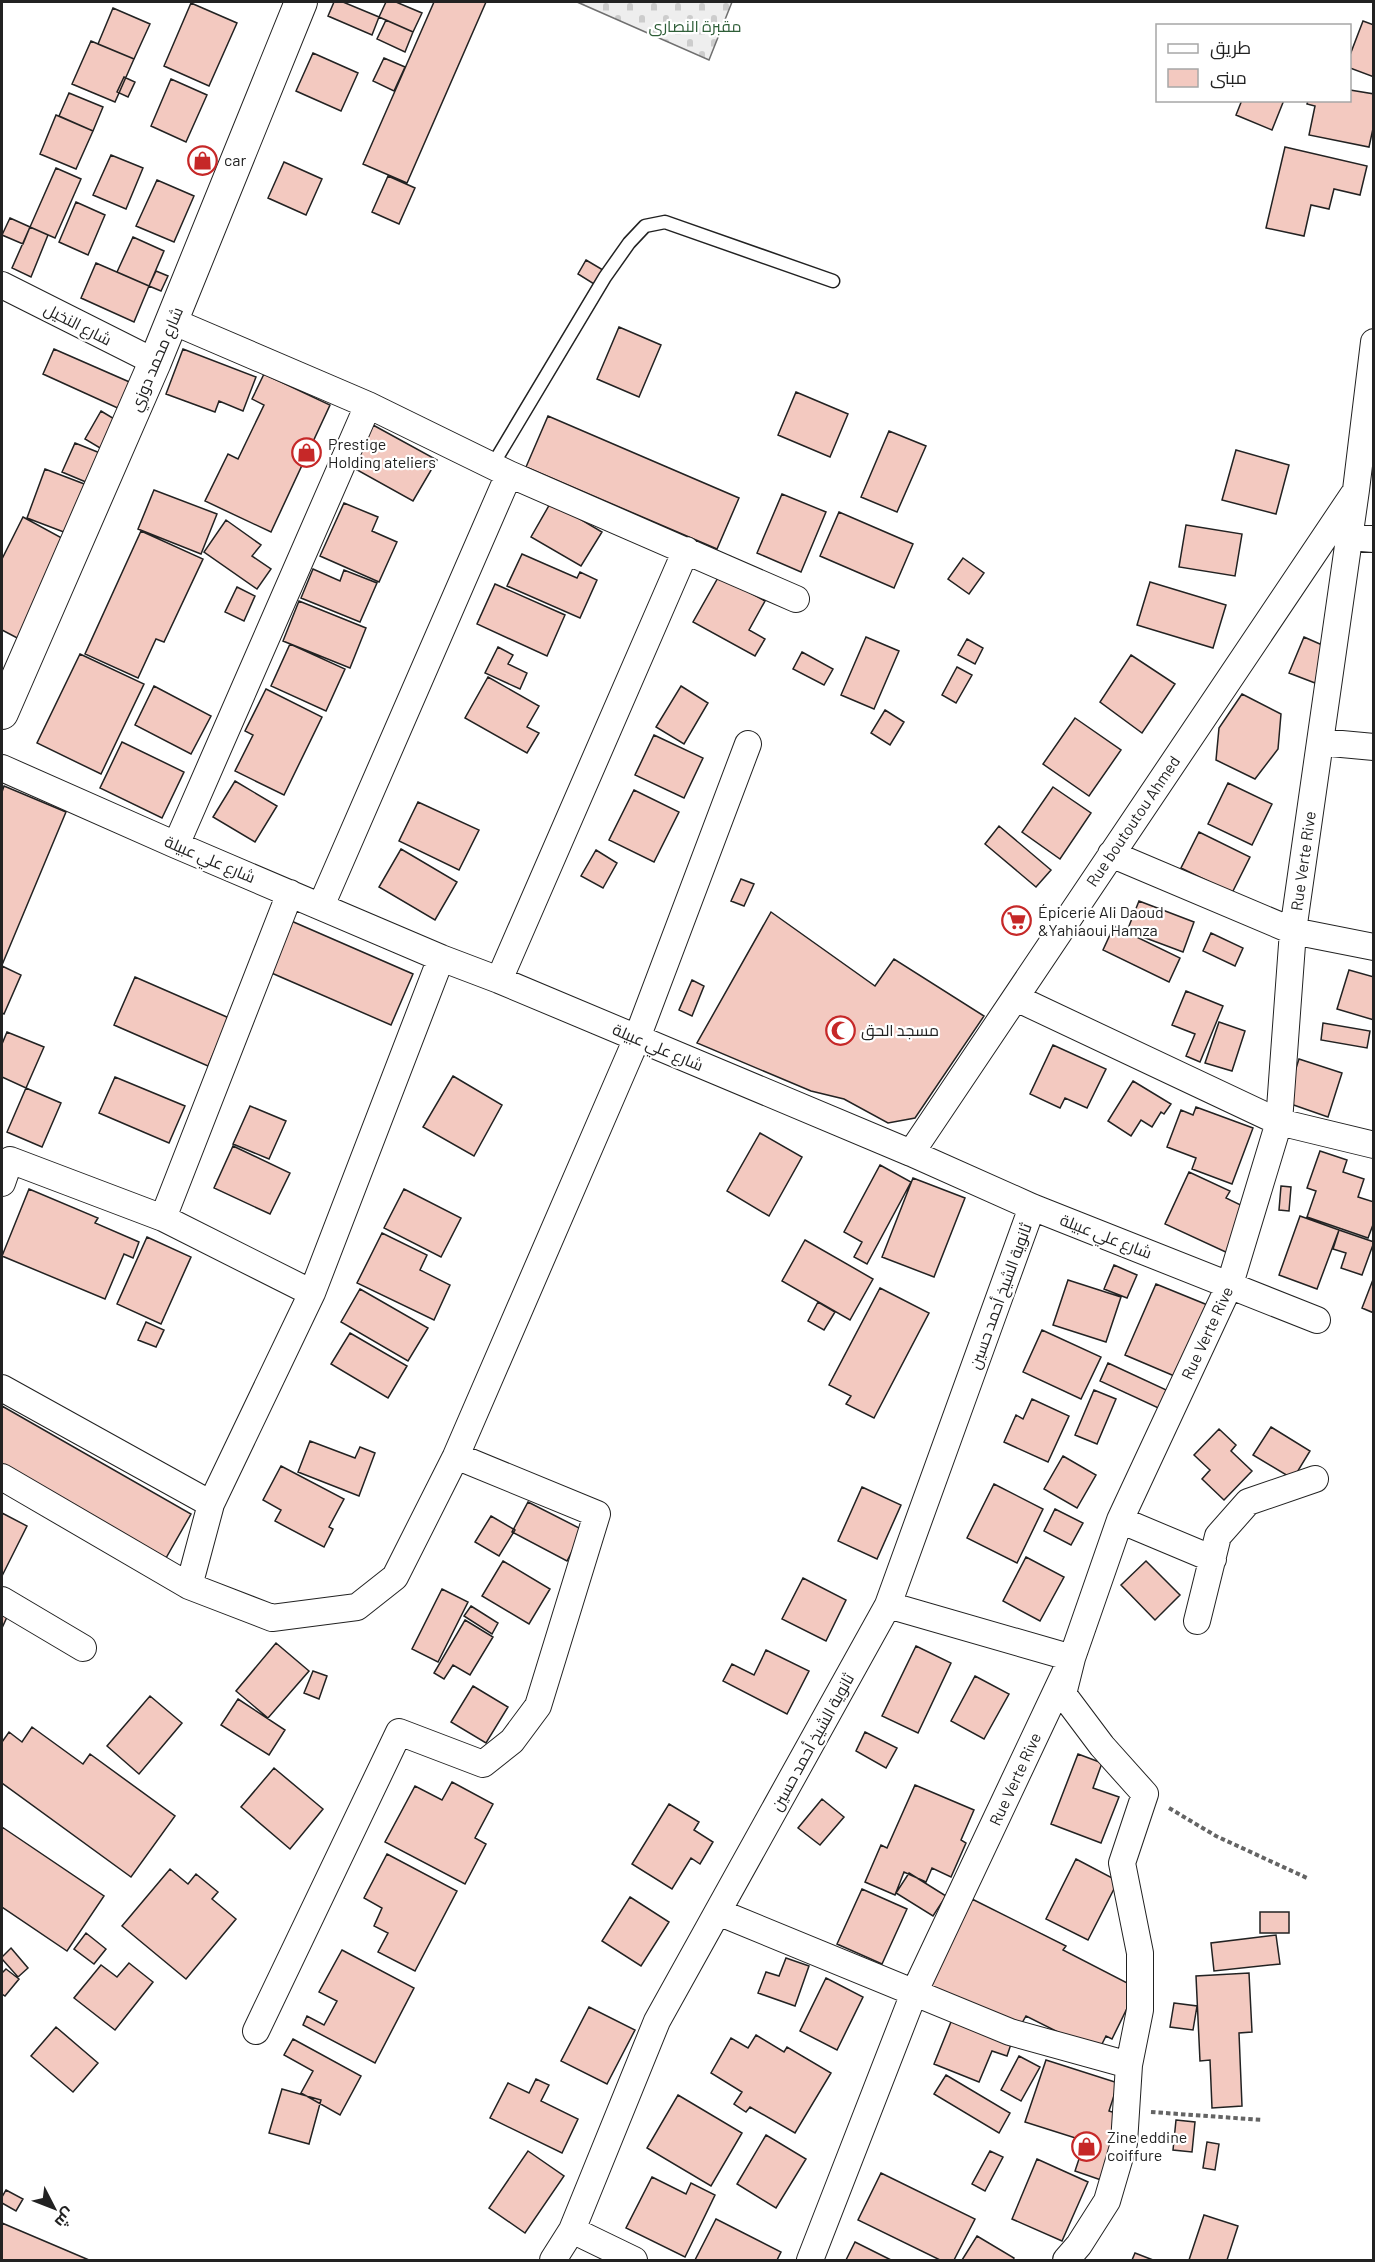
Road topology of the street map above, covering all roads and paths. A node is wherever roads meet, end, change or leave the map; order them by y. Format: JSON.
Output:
{"nodes":[{"id":1,"x":301,"y":2,"type":"edge"},
{"id":2,"x":833,"y":281,"type":"dead end"},
{"id":3,"x":2,"y":285,"type":"edge"},
{"id":4,"x":172,"y":321,"type":"junction"},
{"id":5,"x":1374,"y":342,"type":"edge"},
{"id":6,"x":155,"y":362,"type":"junction"},
{"id":7,"x":368,"y":405,"type":"junction"},
{"id":8,"x":500,"y":470,"type":"junction"},
{"id":9,"x":1356,"y":490,"type":"junction"},
{"id":10,"x":1361,"y":538,"type":"edge"},
{"id":11,"x":686,"y":550,"type":"junction"},
{"id":12,"x":795,"y":599,"type":"dead end"},
{"id":13,"x":2,"y":713,"type":"edge"},
{"id":14,"x":1320,"y":742,"type":"junction"},
{"id":15,"x":748,"y":744,"type":"dead end"},
{"id":16,"x":1374,"y":747,"type":"edge"},
{"id":17,"x":2,"y":768,"type":"edge"},
{"id":18,"x":176,"y":845,"type":"junction"},
{"id":19,"x":1111,"y":854,"type":"junction"},
{"id":20,"x":290,"y":893,"type":"junction"},
{"id":21,"x":321,"y":906,"type":"junction"},
{"id":22,"x":1293,"y":931,"type":"junction"},
{"id":23,"x":1374,"y":947,"type":"edge"},
{"id":24,"x":441,"y":958,"type":"junction"},
{"id":25,"x":500,"y":980,"type":"junction"},
{"id":26,"x":1016,"y":998,"type":"junction"},
{"id":27,"x":638,"y":1038,"type":"junction"},
{"id":28,"x":1279,"y":1122,"type":"junction"},
{"id":29,"x":1374,"y":1145,"type":"edge"},
{"id":30,"x":911,"y":1153,"type":"junction"},
{"id":31,"x":2,"y":1182,"type":"edge"},
{"id":32,"x":1032,"y":1207,"type":"junction"},
{"id":33,"x":163,"y":1218,"type":"junction"},
{"id":34,"x":1230,"y":1284,"type":"junction"},
{"id":35,"x":312,"y":1293,"type":"junction"},
{"id":36,"x":1317,"y":1320,"type":"dead end"},
{"id":37,"x":2,"y":1388,"type":"edge"},
{"id":38,"x":456,"y":1456,"type":"junction"},
{"id":39,"x":2,"y":1477,"type":"edge"},
{"id":40,"x":1315,"y":1479,"type":"dead end"},
{"id":41,"x":211,"y":1504,"type":"junction"},
{"id":42,"x":1120,"y":1520,"type":"junction"},
{"id":43,"x":1213,"y":1559,"type":"junction"},
{"id":44,"x":189,"y":1586,"type":"junction"},
{"id":45,"x":2,"y":1600,"type":"edge"},
{"id":46,"x":888,"y":1605,"type":"junction"},
{"id":47,"x":1197,"y":1621,"type":"dead end"},
{"id":48,"x":83,"y":1648,"type":"dead end"},
{"id":49,"x":1072,"y":1658,"type":"junction"},
{"id":50,"x":1145,"y":1794,"type":"junction"},
{"id":51,"x":1307,"y":1878,"type":"dead end"},
{"id":52,"x":718,"y":1912,"type":"junction"},
{"id":53,"x":914,"y":1993,"type":"junction"},
{"id":54,"x":256,"y":2031,"type":"dead end"},
{"id":55,"x":1129,"y":2065,"type":"junction"},
{"id":56,"x":1126,"y":2110,"type":"junction"},
{"id":57,"x":1263,"y":2120,"type":"dead end"},
{"id":58,"x":572,"y":2229,"type":"junction"},
{"id":59,"x":553,"y":2260,"type":"edge"},
{"id":60,"x":634,"y":2260,"type":"edge"},
{"id":61,"x":810,"y":2260,"type":"edge"},
{"id":62,"x":1066,"y":2260,"type":"edge"}],
"edges":[{"from":1,"to":4,"type":"street","name":"شارع محمد دوزي"},
{"from":2,"to":8,"type":"lane"},
{"from":3,"to":6,"type":"street","name":"شارع النخيل"},
{"from":4,"to":6,"type":"street","name":"شارع محمد دوزي"},
{"from":4,"to":7,"type":"street"},
{"from":5,"to":9,"type":"street","name":"Rue Verte Rive"},
{"from":6,"to":13,"type":"street","name":"شارع محمد دوزي"},
{"from":7,"to":8,"type":"street"},
{"from":7,"to":18,"type":"street"},
{"from":8,"to":11,"type":"street"},
{"from":8,"to":21,"type":"street"},
{"from":9,"to":10,"type":"street","name":"Rue Verte Rive"},
{"from":9,"to":19,"type":"street","name":"Rue boutoutou Ahmed"},
{"from":10,"to":14,"type":"street","name":"Rue Verte Rive"},
{"from":11,"to":12,"type":"street"},
{"from":11,"to":25,"type":"street"},
{"from":14,"to":16,"type":"street"},
{"from":14,"to":22,"type":"street","name":"Rue Verte Rive"},
{"from":15,"to":27,"type":"street"},
{"from":17,"to":18,"type":"street","name":"شارع علي عبيلة"},
{"from":18,"to":20,"type":"street","name":"شارع علي عبيلة"},
{"from":19,"to":22,"type":"street"},
{"from":19,"to":26,"type":"street","name":"Rue boutoutou Ahmed"},
{"from":20,"to":21,"type":"street","name":"شارع علي عبيلة"},
{"from":20,"to":33,"type":"street"},
{"from":21,"to":24,"type":"street","name":"شارع علي عبيلة"},
{"from":22,"to":23,"type":"street"},
{"from":22,"to":28,"type":"street","name":"Rue Verte Rive"},
{"from":24,"to":25,"type":"street","name":"شارع علي عبيلة"},
{"from":24,"to":35,"type":"street"},
{"from":25,"to":27,"type":"street","name":"شارع علي عبيلة"},
{"from":26,"to":28,"type":"street"},
{"from":26,"to":30,"type":"street","name":"Rue boutoutou Ahmed"},
{"from":27,"to":30,"type":"street","name":"شارع علي عبيلة"},
{"from":27,"to":38,"type":"street"},
{"from":28,"to":29,"type":"street"},
{"from":28,"to":34,"type":"street","name":"Rue Verte Rive"},
{"from":30,"to":32,"type":"street","name":"شارع علي عبيلة"},
{"from":31,"to":33,"type":"street"},
{"from":32,"to":34,"type":"street","name":"شارع علي عبيلة"},
{"from":32,"to":46,"type":"street","name":"ثانوية الشيخ أحمد حسين"},
{"from":33,"to":35,"type":"street"},
{"from":34,"to":36,"type":"street","name":"شارع علي عبيلة"},
{"from":34,"to":42,"type":"street","name":"Rue Verte Rive"},
{"from":35,"to":41,"type":"street"},
{"from":37,"to":41,"type":"street"},
{"from":38,"to":44,"type":"street"},
{"from":38,"to":54,"type":"street"},
{"from":39,"to":44,"type":"street"},
{"from":40,"to":43,"type":"street"},
{"from":41,"to":44,"type":"street"},
{"from":42,"to":43,"type":"street"},
{"from":42,"to":49,"type":"street","name":"Rue Verte Rive"},
{"from":43,"to":47,"type":"street"},
{"from":45,"to":48,"type":"street"},
{"from":46,"to":49,"type":"street"},
{"from":46,"to":52,"type":"street","name":"ثانوية الشيخ أحمد حسين"},
{"from":49,"to":50,"type":"street"},
{"from":49,"to":53,"type":"street","name":"Rue Verte Rive"},
{"from":50,"to":51,"type":"path"},
{"from":50,"to":55,"type":"street"},
{"from":52,"to":53,"type":"street"},
{"from":52,"to":58,"type":"street","name":"ثانوية الشيخ أحمد حسين"},
{"from":53,"to":55,"type":"street"},
{"from":53,"to":61,"type":"street","name":"Rue Verte Rive"},
{"from":55,"to":56,"type":"street"},
{"from":56,"to":57,"type":"path"},
{"from":56,"to":62,"type":"street"},
{"from":58,"to":59,"type":"street","name":"ثانوية الشيخ أحمد حسين"},
{"from":58,"to":60,"type":"street"}]}
